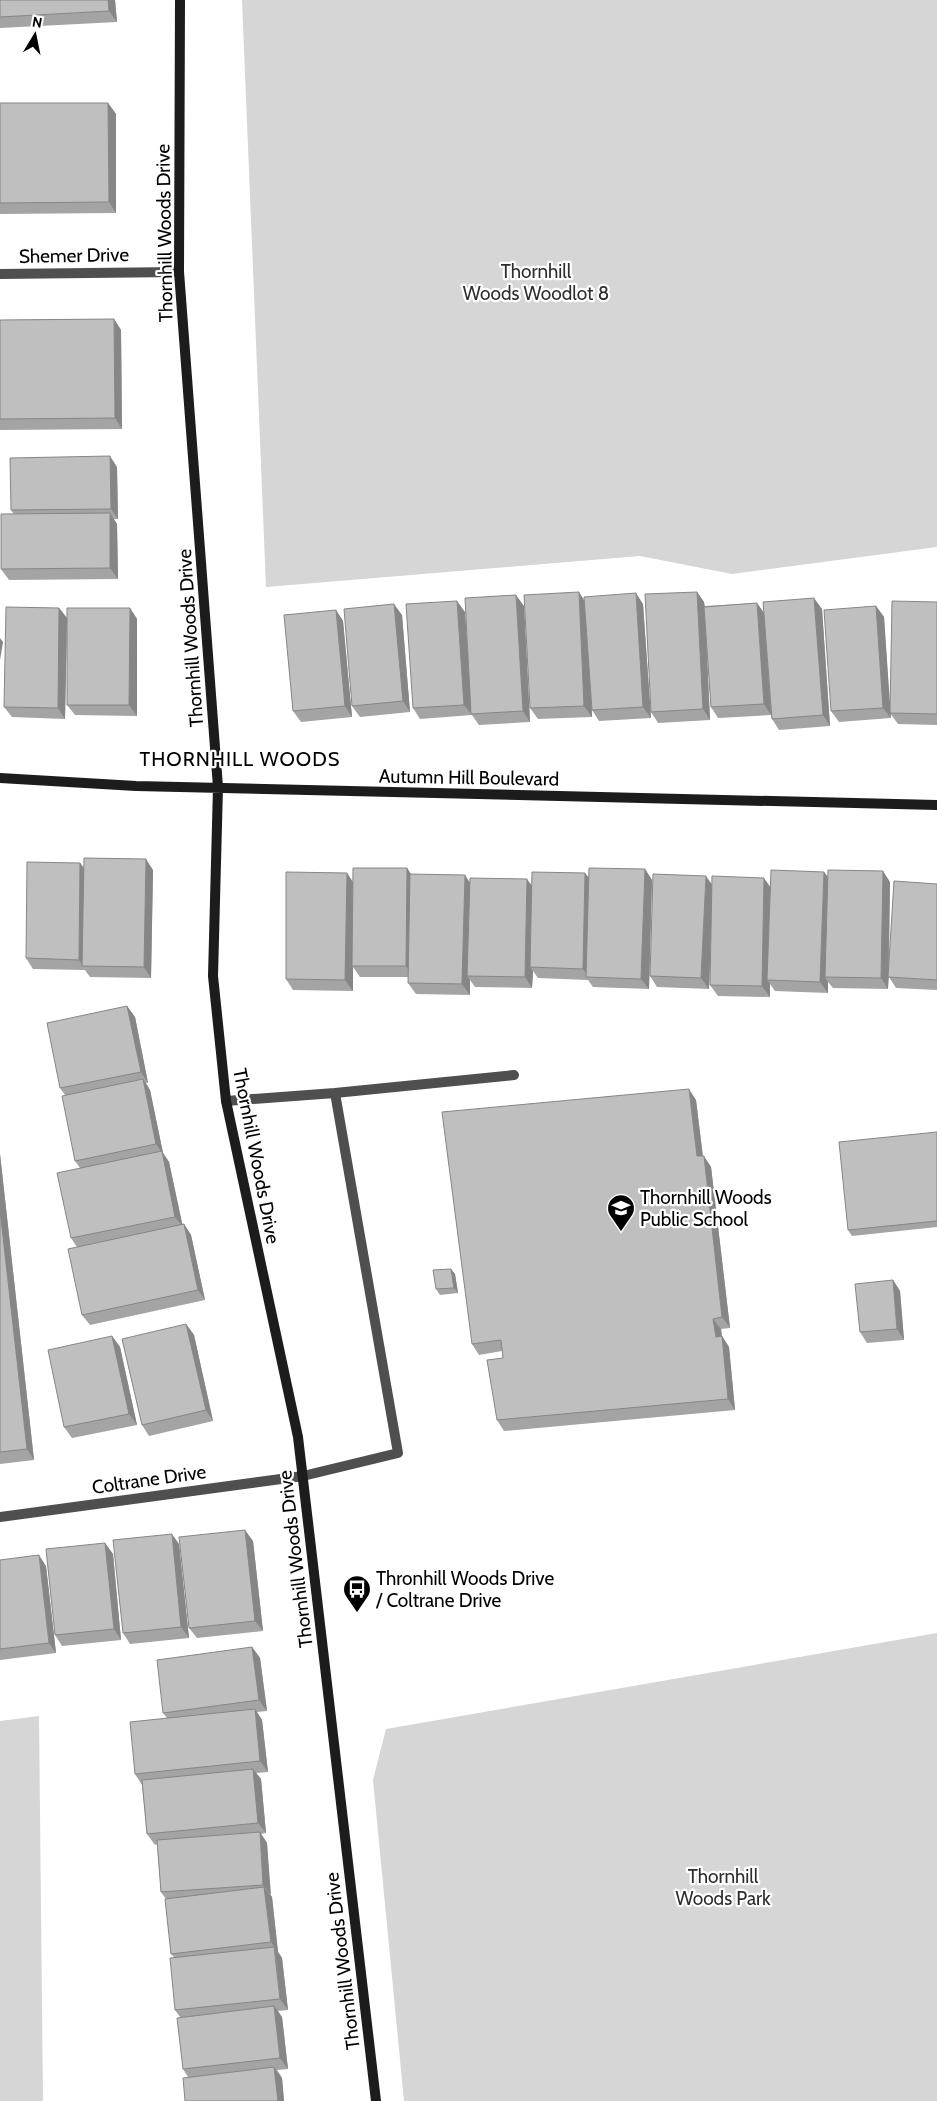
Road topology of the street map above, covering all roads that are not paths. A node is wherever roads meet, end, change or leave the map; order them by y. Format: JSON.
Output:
{"nodes":[{"id":1,"x":180,"y":0,"type":"edge"},
{"id":2,"x":179,"y":272,"type":"junction"},
{"id":3,"x":0,"y":274,"type":"edge"},
{"id":4,"x":0,"y":778,"type":"edge"},
{"id":5,"x":218,"y":787,"type":"junction"},
{"id":6,"x":937,"y":806,"type":"edge"},
{"id":7,"x":514,"y":1075,"type":"dead end"},
{"id":8,"x":335,"y":1093,"type":"junction"},
{"id":9,"x":226,"y":1101,"type":"junction"},
{"id":10,"x":302,"y":1476,"type":"junction"},
{"id":11,"x":0,"y":1517,"type":"edge"},
{"id":12,"x":376,"y":2101,"type":"edge"}],
"edges":[{"from":1,"to":2,"type":"street","name":"Thornhill Woods Drive"},
{"from":2,"to":3,"type":"street","name":"Shemer Drive"},
{"from":2,"to":5,"type":"street","name":"Thornhill Woods Drive"},
{"from":4,"to":5,"type":"street","name":"Autumn Hill Boulevard"},
{"from":5,"to":6,"type":"street","name":"Autumn Hill Boulevard"},
{"from":5,"to":9,"type":"street","name":"Thornhill Woods Drive"},
{"from":7,"to":8,"type":"street"},
{"from":8,"to":9,"type":"street"},
{"from":8,"to":10,"type":"street","name":"Coltrane Drive"},
{"from":9,"to":10,"type":"street","name":"Thornhill Woods Drive"},
{"from":10,"to":11,"type":"street","name":"Coltrane Drive"},
{"from":10,"to":12,"type":"street","name":"Thornhill Woods Drive"}]}
